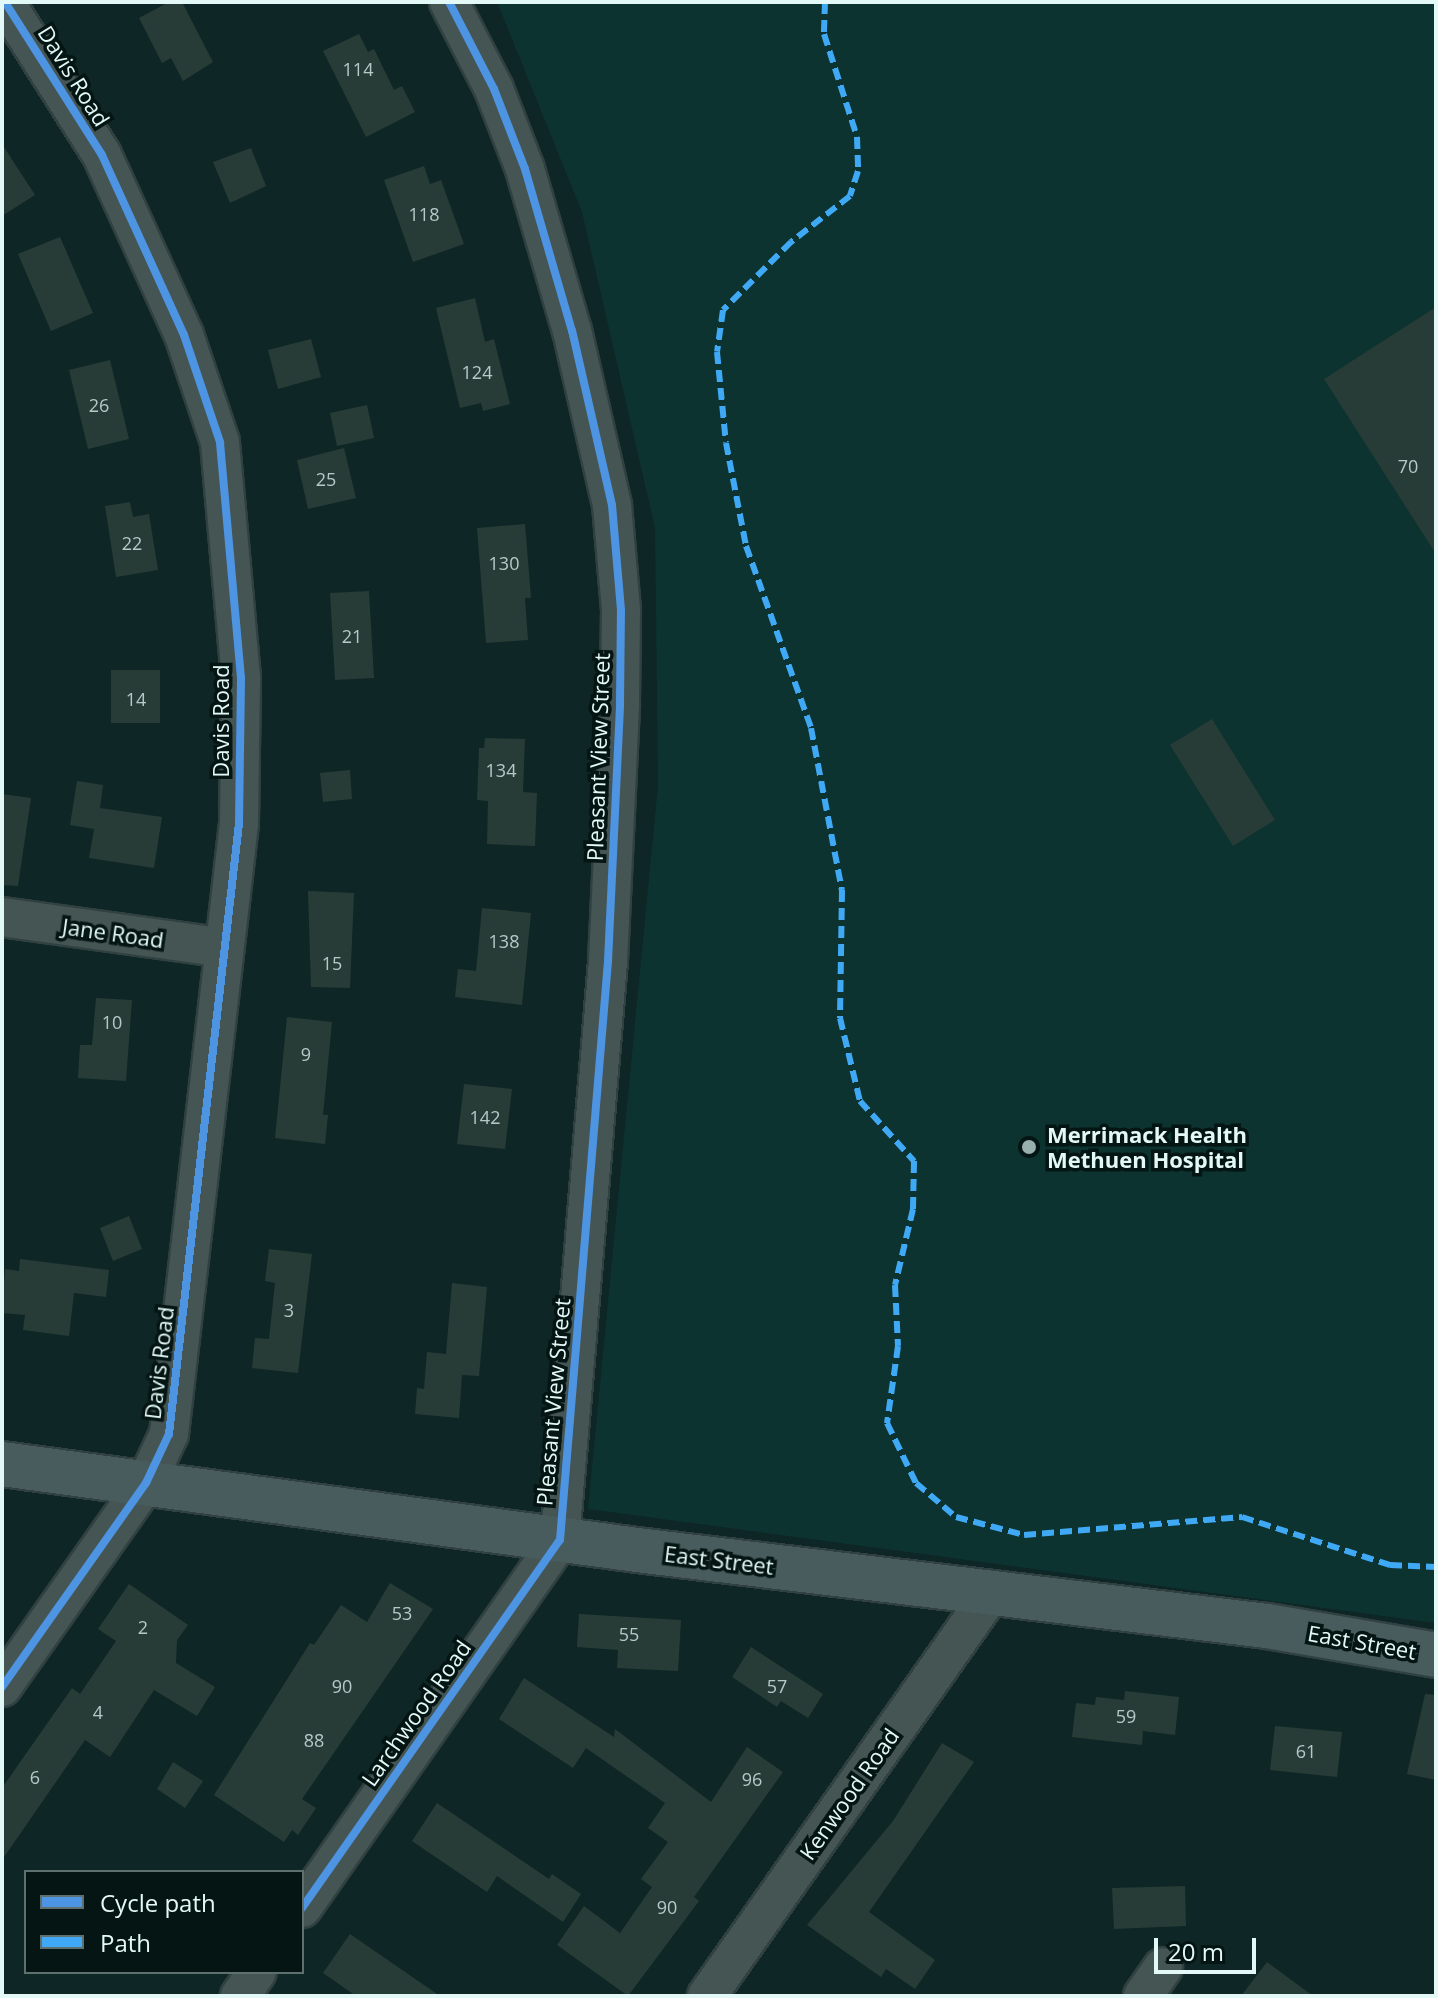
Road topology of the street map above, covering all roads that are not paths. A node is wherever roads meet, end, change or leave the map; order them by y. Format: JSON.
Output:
{"nodes":[{"id":1,"x":5,"y":2,"type":"edge"},
{"id":2,"x":449,"y":2,"type":"edge"},
{"id":3,"x":2,"y":917,"type":"edge"},
{"id":4,"x":224,"y":948,"type":"junction"},
{"id":5,"x":2,"y":1464,"type":"edge"},
{"id":6,"x":146,"y":1483,"type":"junction"},
{"id":7,"x":560,"y":1540,"type":"junction"},
{"id":8,"x":991,"y":1593,"type":"junction"},
{"id":9,"x":1436,"y":1655,"type":"edge"},
{"id":10,"x":2,"y":1687,"type":"edge"},
{"id":11,"x":304,"y":1905,"type":"edge"},
{"id":12,"x":256,"y":1974,"type":"edge"},
{"id":13,"x":240,"y":1996,"type":"edge"},
{"id":14,"x":707,"y":1996,"type":"edge"}],
"edges":[{"from":1,"to":4,"type":"street","name":"Davis Road"},
{"from":2,"to":7,"type":"street","name":"Pleasant View Street"},
{"from":3,"to":4,"type":"street","name":"Jane Road"},
{"from":4,"to":6,"type":"street","name":"Davis Road"},
{"from":5,"to":6,"type":"main road","name":"East Street"},
{"from":6,"to":7,"type":"main road","name":"East Street"},
{"from":6,"to":10,"type":"street","name":"Davis Road"},
{"from":7,"to":8,"type":"main road","name":"East Street"},
{"from":7,"to":11,"type":"street","name":"Larchwood Road"},
{"from":8,"to":9,"type":"main road","name":"East Street"},
{"from":8,"to":14,"type":"street","name":"Kenwood Road"},
{"from":12,"to":13,"type":"street"}]}
